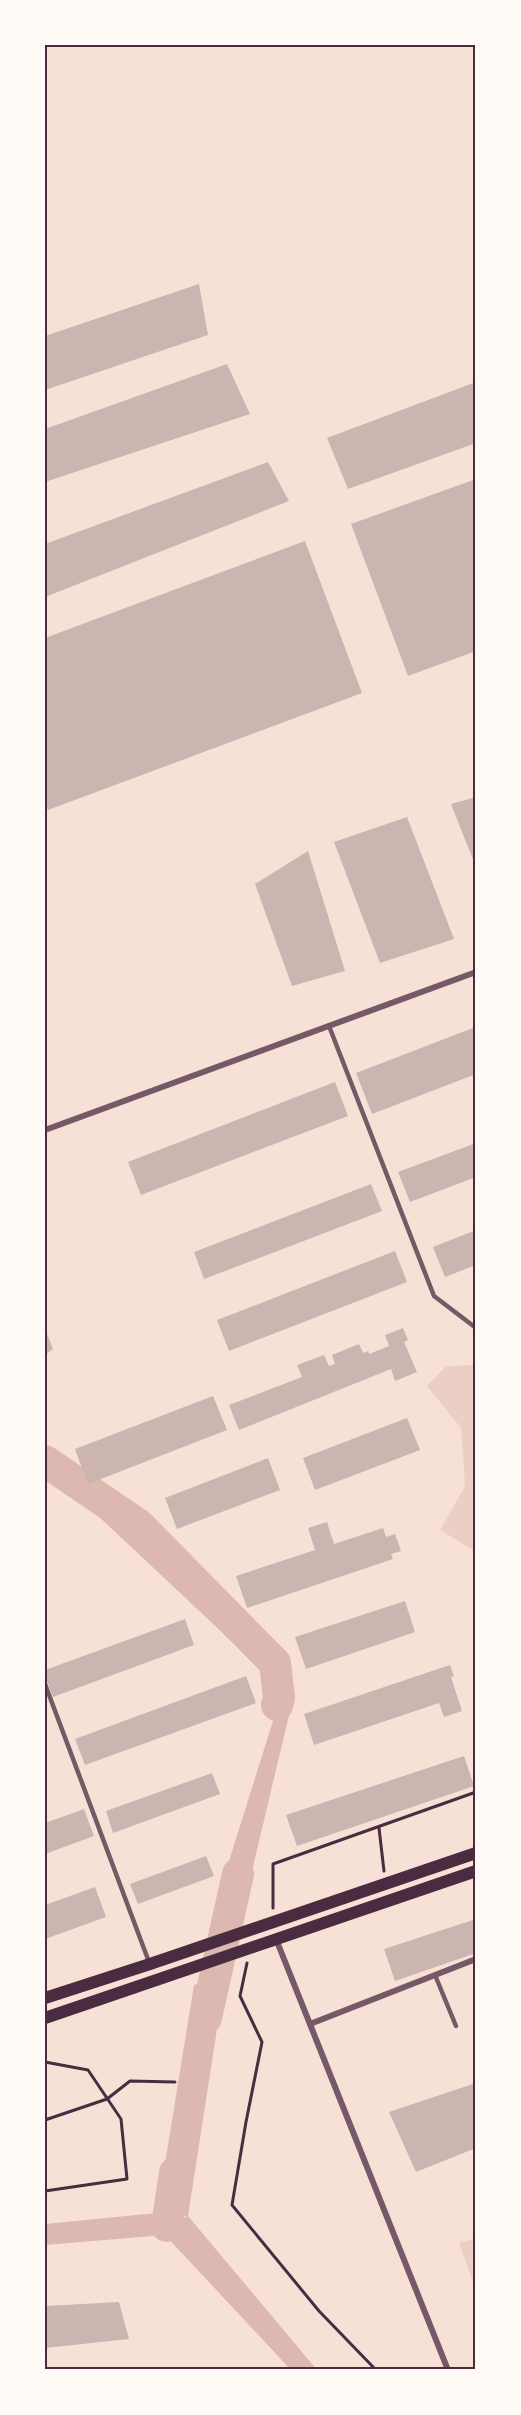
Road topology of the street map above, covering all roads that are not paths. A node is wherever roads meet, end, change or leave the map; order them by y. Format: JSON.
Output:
{"nodes":[{"id":1,"x":476,"y":972,"type":"edge"},
{"id":2,"x":329,"y":1026,"type":"junction"},
{"id":3,"x":45,"y":1130,"type":"edge"},
{"id":4,"x":476,"y":1328,"type":"edge"},
{"id":5,"x":45,"y":1684,"type":"edge"},
{"id":6,"x":476,"y":1853,"type":"edge"},
{"id":7,"x":476,"y":1870,"type":"edge"},
{"id":8,"x":276,"y":1939,"type":"junction"},
{"id":9,"x":476,"y":1959,"type":"edge"},
{"id":10,"x":150,"y":1964,"type":"junction"},
{"id":11,"x":435,"y":1975,"type":"junction"},
{"id":12,"x":45,"y":1998,"type":"edge"},
{"id":13,"x":45,"y":2018,"type":"edge"},
{"id":14,"x":310,"y":2024,"type":"junction"},
{"id":15,"x":456,"y":2026,"type":"dead end"},
{"id":16,"x":448,"y":2370,"type":"edge"}],
"edges":[{"from":1,"to":2,"type":"street"},
{"from":2,"to":3,"type":"street"},
{"from":2,"to":4,"type":"lane"},
{"from":5,"to":10,"type":"lane"},
{"from":6,"to":10,"type":"main road"},
{"from":7,"to":8,"type":"main road"},
{"from":8,"to":13,"type":"main road"},
{"from":8,"to":14,"type":"street"},
{"from":9,"to":11,"type":"street"},
{"from":10,"to":12,"type":"main road"},
{"from":11,"to":14,"type":"street"},
{"from":11,"to":15,"type":"lane"},
{"from":14,"to":16,"type":"street"}]}
